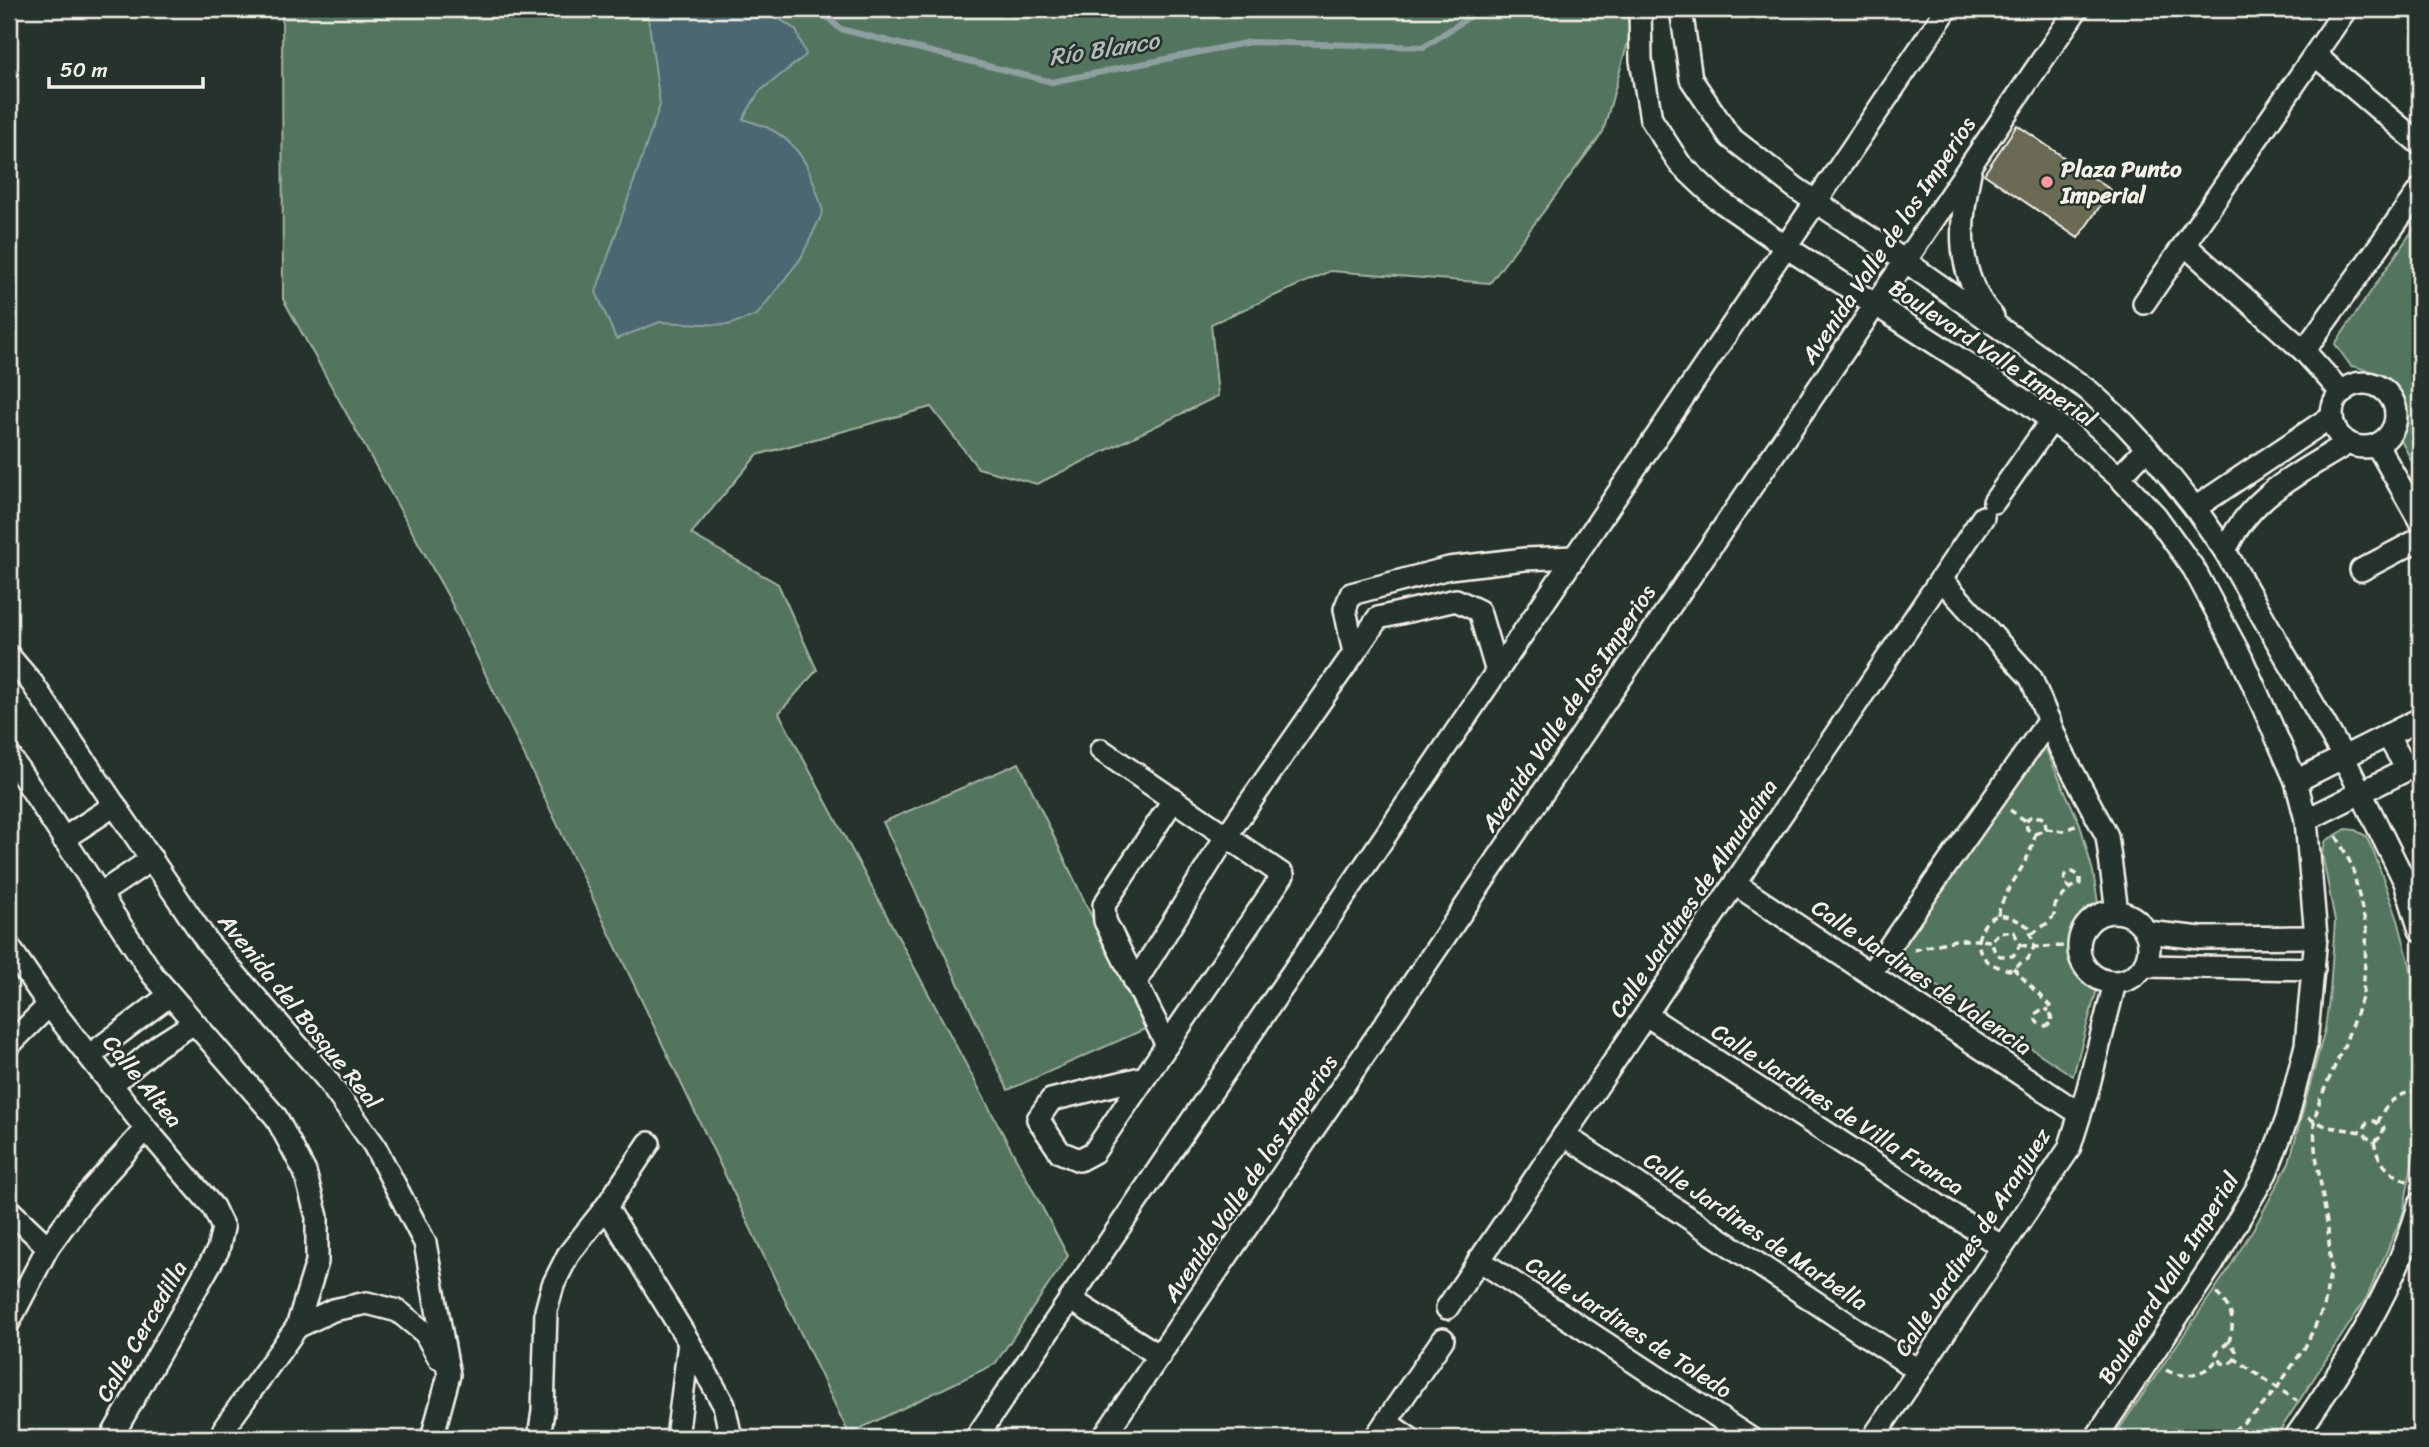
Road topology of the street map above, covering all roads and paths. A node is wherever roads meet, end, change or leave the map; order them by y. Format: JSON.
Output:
{"nodes":[{"id":1,"x":1640,"y":9,"type":"edge"},
{"id":2,"x":1681,"y":9,"type":"edge"},
{"id":3,"x":1947,"y":9,"type":"edge"},
{"id":4,"x":2077,"y":9,"type":"edge"},
{"id":5,"x":2346,"y":9,"type":"edge"},
{"id":6,"x":2315,"y":55,"type":"junction"},
{"id":7,"x":2420,"y":144,"type":"edge"},
{"id":8,"x":1973,"y":160,"type":"junction"},
{"id":9,"x":2420,"y":189,"type":"edge"},
{"id":10,"x":1816,"y":202,"type":"junction"},
{"id":11,"x":2185,"y":245,"type":"junction"},
{"id":12,"x":1786,"y":247,"type":"junction"},
{"id":13,"x":1905,"y":261,"type":"junction"},
{"id":14,"x":2144,"y":303,"type":"dead end"},
{"id":15,"x":1875,"y":305,"type":"junction"},
{"id":16,"x":2010,"y":337,"type":"junction"},
{"id":17,"x":2304,"y":351,"type":"junction"},
{"id":18,"x":2342,"y":393,"type":"junction"},
{"id":19,"x":2332,"y":416,"type":"junction"},
{"id":20,"x":2051,"y":421,"type":"junction"},
{"id":21,"x":2348,"y":443,"type":"junction"},
{"id":22,"x":2377,"y":445,"type":"junction"},
{"id":23,"x":2147,"y":448,"type":"junction"},
{"id":24,"x":2250,"y":472,"type":"junction"},
{"id":25,"x":2119,"y":477,"type":"junction"},
{"id":26,"x":2266,"y":495,"type":"junction"},
{"id":27,"x":2195,"y":508,"type":"junction"},
{"id":28,"x":2420,"y":520,"type":"edge"},
{"id":29,"x":2420,"y":540,"type":"edge"},
{"id":30,"x":2225,"y":551,"type":"junction"},
{"id":31,"x":1575,"y":557,"type":"junction"},
{"id":32,"x":1449,"y":568,"type":"junction"},
{"id":33,"x":2361,"y":570,"type":"dead end"},
{"id":34,"x":1941,"y":579,"type":"junction"},
{"id":35,"x":1456,"y":600,"type":"junction"},
{"id":36,"x":1354,"y":653,"type":"junction"},
{"id":37,"x":9,"y":656,"type":"edge"},
{"id":38,"x":1497,"y":672,"type":"junction"},
{"id":39,"x":2420,"y":719,"type":"edge"},
{"id":40,"x":2049,"y":720,"type":"junction"},
{"id":41,"x":2388,"y":735,"type":"junction"},
{"id":42,"x":1101,"y":750,"type":"dead end"},
{"id":43,"x":9,"y":755,"type":"edge"},
{"id":44,"x":2343,"y":756,"type":"junction"},
{"id":45,"x":2414,"y":766,"type":"edge"},
{"id":46,"x":2296,"y":781,"type":"junction"},
{"id":47,"x":2362,"y":793,"type":"junction"},
{"id":48,"x":1174,"y":799,"type":"junction"},
{"id":49,"x":115,"y":805,"type":"junction"},
{"id":50,"x":2003,"y":805,"type":"dead end"},
{"id":51,"x":2306,"y":820,"type":"junction"},
{"id":52,"x":2026,"y":821,"type":"junction"},
{"id":53,"x":2078,"y":824,"type":"dead end"},
{"id":54,"x":2046,"y":830,"type":"junction"},
{"id":55,"x":1227,"y":835,"type":"junction"},
{"id":56,"x":2035,"y":835,"type":"junction"},
{"id":57,"x":2336,"y":835,"type":"dead end"},
{"id":58,"x":64,"y":839,"type":"junction"},
{"id":59,"x":152,"y":859,"type":"junction"},
{"id":60,"x":1735,"y":884,"type":"junction"},
{"id":61,"x":2070,"y":888,"type":"junction"},
{"id":62,"x":100,"y":894,"type":"junction"},
{"id":63,"x":2117,"y":912,"type":"junction"},
{"id":64,"x":1998,"y":915,"type":"junction"},
{"id":65,"x":2420,"y":930,"type":"edge"},
{"id":66,"x":2147,"y":932,"type":"junction"},
{"id":67,"x":2032,"y":934,"type":"junction"},
{"id":68,"x":2250,"y":937,"type":"junction"},
{"id":69,"x":2316,"y":937,"type":"junction"},
{"id":70,"x":1978,"y":940,"type":"junction"},
{"id":71,"x":1992,"y":941,"type":"junction"},
{"id":72,"x":2020,"y":945,"type":"junction"},
{"id":73,"x":2068,"y":946,"type":"dead end"},
{"id":74,"x":9,"y":947,"type":"edge"},
{"id":75,"x":2034,"y":947,"type":"junction"},
{"id":76,"x":1909,"y":953,"type":"dead end"},
{"id":77,"x":2144,"y":966,"type":"junction"},
{"id":78,"x":2012,"y":968,"type":"junction"},
{"id":79,"x":2249,"y":968,"type":"junction"},
{"id":80,"x":2314,"y":969,"type":"junction"},
{"id":81,"x":1870,"y":974,"type":"junction"},
{"id":82,"x":1135,"y":983,"type":"junction"},
{"id":83,"x":2115,"y":983,"type":"junction"},
{"id":84,"x":170,"y":995,"type":"junction"},
{"id":85,"x":49,"y":1005,"type":"junction"},
{"id":86,"x":2049,"y":1012,"type":"junction"},
{"id":87,"x":1646,"y":1015,"type":"junction"},
{"id":88,"x":194,"y":1023,"type":"junction"},
{"id":89,"x":9,"y":1045,"type":"edge"},
{"id":90,"x":1167,"y":1045,"type":"junction"},
{"id":91,"x":89,"y":1056,"type":"junction"},
{"id":92,"x":1145,"y":1077,"type":"junction"},
{"id":93,"x":111,"y":1084,"type":"junction"},
{"id":94,"x":2420,"y":1091,"type":"edge"},
{"id":95,"x":2080,"y":1115,"type":"junction"},
{"id":96,"x":2303,"y":1115,"type":"dead end"},
{"id":97,"x":2315,"y":1122,"type":"junction"},
{"id":98,"x":2378,"y":1123,"type":"junction"},
{"id":99,"x":146,"y":1129,"type":"junction"},
{"id":100,"x":2363,"y":1132,"type":"junction"},
{"id":101,"x":1564,"y":1135,"type":"junction"},
{"id":102,"x":2374,"y":1141,"type":"junction"},
{"id":103,"x":649,"y":1143,"type":"dead end"},
{"id":104,"x":2409,"y":1182,"type":"dead end"},
{"id":105,"x":2420,"y":1203,"type":"edge"},
{"id":106,"x":606,"y":1207,"type":"junction"},
{"id":107,"x":9,"y":1210,"type":"edge"},
{"id":108,"x":48,"y":1247,"type":"junction"},
{"id":109,"x":2002,"y":1247,"type":"junction"},
{"id":110,"x":218,"y":1250,"type":"joint"},
{"id":111,"x":1479,"y":1261,"type":"junction"},
{"id":112,"x":2214,"y":1290,"type":"dead end"},
{"id":113,"x":1070,"y":1299,"type":"junction"},
{"id":114,"x":1447,"y":1308,"type":"dead end"},
{"id":115,"x":9,"y":1322,"type":"edge"},
{"id":116,"x":297,"y":1327,"type":"junction"},
{"id":117,"x":1443,"y":1339,"type":"dead end"},
{"id":118,"x":689,"y":1342,"type":"junction"},
{"id":119,"x":2228,"y":1344,"type":"junction"},
{"id":120,"x":1160,"y":1356,"type":"junction"},
{"id":121,"x":2218,"y":1359,"type":"junction"},
{"id":122,"x":2235,"y":1359,"type":"junction"},
{"id":123,"x":2161,"y":1368,"type":"dead end"},
{"id":124,"x":1919,"y":1371,"type":"junction"},
{"id":125,"x":449,"y":1375,"type":"junction"},
{"id":126,"x":2277,"y":1388,"type":"junction"},
{"id":127,"x":2299,"y":1402,"type":"dead end"},
{"id":128,"x":1380,"y":1430,"type":"edge"},
{"id":129,"x":111,"y":1438,"type":"edge"},
{"id":130,"x":220,"y":1438,"type":"edge"},
{"id":131,"x":432,"y":1438,"type":"edge"},
{"id":132,"x":539,"y":1438,"type":"edge"},
{"id":133,"x":677,"y":1438,"type":"edge"},
{"id":134,"x":731,"y":1438,"type":"edge"},
{"id":135,"x":976,"y":1438,"type":"edge"},
{"id":136,"x":1104,"y":1438,"type":"edge"},
{"id":137,"x":1409,"y":1438,"type":"edge"},
{"id":138,"x":1750,"y":1438,"type":"edge"},
{"id":139,"x":1873,"y":1438,"type":"edge"},
{"id":140,"x":2096,"y":1438,"type":"edge"},
{"id":141,"x":2224,"y":1438,"type":"edge"},
{"id":142,"x":2295,"y":1438,"type":"edge"}],
"edges":[{"from":1,"to":12,"type":"street","name":"Boulevard Valle Imperial"},
{"from":2,"to":10,"type":"street","name":"Boulevard Valle Imperial"},
{"from":3,"to":10,"type":"street"},
{"from":4,"to":8,"type":"street","name":"Avenida Valle de los Imperios"},
{"from":5,"to":6,"type":"street"},
{"from":6,"to":7,"type":"street"},
{"from":6,"to":11,"type":"street"},
{"from":8,"to":13,"type":"street","name":"Avenida Valle de los Imperios"},
{"from":8,"to":16,"type":"street"},
{"from":9,"to":17,"type":"street"},
{"from":10,"to":12,"type":"street"},
{"from":10,"to":13,"type":"street","name":"Boulevard Valle Imperial"},
{"from":11,"to":14,"type":"street"},
{"from":11,"to":17,"type":"street"},
{"from":12,"to":15,"type":"street","name":"Boulevard Valle Imperial"},
{"from":12,"to":31,"type":"street"},
{"from":13,"to":15,"type":"street","name":"Avenida Valle de los Imperios"},
{"from":13,"to":16,"type":"street","name":"Boulevard Valle Imperial"},
{"from":15,"to":20,"type":"street","name":"Boulevard Valle Imperial"},
{"from":15,"to":120,"type":"street","name":"Avenida Valle de los Imperios"},
{"from":16,"to":23,"type":"street","name":"Boulevard Valle Imperial"},
{"from":17,"to":18,"type":"street"},
{"from":18,"to":19,"type":"street"},
{"from":18,"to":22,"type":"street"},
{"from":19,"to":21,"type":"street"},
{"from":19,"to":24,"type":"street"},
{"from":20,"to":25,"type":"street","name":"Boulevard Valle Imperial"},
{"from":20,"to":34,"type":"street","name":"Calle Jardines de Almudaina"},
{"from":21,"to":22,"type":"street"},
{"from":21,"to":26,"type":"street"},
{"from":22,"to":28,"type":"street"},
{"from":23,"to":25,"type":"street"},
{"from":23,"to":27,"type":"street","name":"Boulevard Valle Imperial"},
{"from":24,"to":26,"type":"street"},
{"from":24,"to":27,"type":"street"},
{"from":25,"to":46,"type":"street","name":"Boulevard Valle Imperial"},
{"from":26,"to":30,"type":"street"},
{"from":27,"to":30,"type":"street","name":"Boulevard Valle Imperial"},
{"from":29,"to":33,"type":"street"},
{"from":30,"to":44,"type":"street","name":"Boulevard Valle Imperial"},
{"from":31,"to":32,"type":"street"},
{"from":31,"to":38,"type":"street"},
{"from":32,"to":35,"type":"street"},
{"from":32,"to":36,"type":"street"},
{"from":34,"to":40,"type":"street"},
{"from":34,"to":60,"type":"street","name":"Calle Jardines de Almudaina"},
{"from":35,"to":36,"type":"street"},
{"from":35,"to":38,"type":"street"},
{"from":36,"to":55,"type":"street"},
{"from":37,"to":49,"type":"street","name":"Avenida del Bosque Real"},
{"from":38,"to":113,"type":"street"},
{"from":39,"to":41,"type":"street"},
{"from":40,"to":63,"type":"street"},
{"from":40,"to":81,"type":"street"},
{"from":41,"to":44,"type":"street"},
{"from":41,"to":45,"type":"street"},
{"from":42,"to":48,"type":"street"},
{"from":43,"to":58,"type":"street"},
{"from":44,"to":46,"type":"street"},
{"from":44,"to":47,"type":"street","name":"Boulevard Valle Imperial"},
{"from":45,"to":47,"type":"street"},
{"from":46,"to":51,"type":"street","name":"Boulevard Valle Imperial"},
{"from":47,"to":51,"type":"street"},
{"from":47,"to":65,"type":"street","name":"Boulevard Valle Imperial"},
{"from":48,"to":55,"type":"street"},
{"from":48,"to":82,"type":"street"},
{"from":49,"to":58,"type":"street"},
{"from":49,"to":59,"type":"street","name":"Avenida del Bosque Real"},
{"from":50,"to":52,"type":"path"},
{"from":51,"to":69,"type":"street","name":"Boulevard Valle Imperial"},
{"from":52,"to":54,"type":"path"},
{"from":52,"to":56,"type":"path"},
{"from":53,"to":54,"type":"path"},
{"from":54,"to":56,"type":"path"},
{"from":55,"to":82,"type":"street"},
{"from":55,"to":90,"type":"street"},
{"from":56,"to":64,"type":"path"},
{"from":57,"to":97,"type":"path"},
{"from":58,"to":62,"type":"street"},
{"from":59,"to":62,"type":"street"},
{"from":59,"to":125,"type":"street","name":"Avenida del Bosque Real"},
{"from":60,"to":81,"type":"street","name":"Calle Jardines de Valencia"},
{"from":60,"to":87,"type":"street","name":"Calle Jardines de Almudaina"},
{"from":61,"to":61,"type":"path"},
{"from":61,"to":67,"type":"path"},
{"from":62,"to":84,"type":"street"},
{"from":63,"to":66,"type":"street"},
{"from":63,"to":83,"type":"street"},
{"from":64,"to":67,"type":"path"},
{"from":64,"to":70,"type":"path"},
{"from":66,"to":68,"type":"street"},
{"from":66,"to":77,"type":"street"},
{"from":67,"to":75,"type":"path"},
{"from":68,"to":69,"type":"street"},
{"from":68,"to":79,"type":"street"},
{"from":69,"to":80,"type":"street","name":"Boulevard Valle Imperial"},
{"from":70,"to":71,"type":"path"},
{"from":70,"to":76,"type":"path"},
{"from":70,"to":78,"type":"path"},
{"from":71,"to":72,"type":"path"},
{"from":71,"to":72,"type":"path"},
{"from":72,"to":75,"type":"path"},
{"from":73,"to":75,"type":"path"},
{"from":74,"to":85,"type":"street","name":"Calle Altea"},
{"from":75,"to":78,"type":"path"},
{"from":77,"to":79,"type":"street"},
{"from":77,"to":83,"type":"street"},
{"from":78,"to":86,"type":"path"},
{"from":79,"to":80,"type":"street"},
{"from":80,"to":140,"type":"street","name":"Boulevard Valle Imperial"},
{"from":81,"to":95,"type":"street","name":"Calle Jardines de Valencia"},
{"from":82,"to":90,"type":"street"},
{"from":83,"to":95,"type":"street","name":"Calle Jardines de Aranjuez"},
{"from":84,"to":88,"type":"street"},
{"from":84,"to":91,"type":"street"},
{"from":85,"to":89,"type":"street"},
{"from":85,"to":91,"type":"street","name":"Calle Altea"},
{"from":86,"to":86,"type":"path"},
{"from":87,"to":101,"type":"street","name":"Calle Jardines de Almudaina"},
{"from":87,"to":109,"type":"street","name":"Calle Jardines de Villa Franca"},
{"from":88,"to":93,"type":"street"},
{"from":88,"to":116,"type":"street"},
{"from":90,"to":92,"type":"street"},
{"from":91,"to":93,"type":"street","name":"Calle Altea"},
{"from":92,"to":92,"type":"street"},
{"from":93,"to":99,"type":"street","name":"Calle Altea"},
{"from":94,"to":98,"type":"path"},
{"from":95,"to":109,"type":"street","name":"Calle Jardines de Aranjuez"},
{"from":96,"to":97,"type":"path"},
{"from":97,"to":100,"type":"path"},
{"from":97,"to":126,"type":"path"},
{"from":98,"to":100,"type":"path"},
{"from":98,"to":102,"type":"path"},
{"from":99,"to":108,"type":"street"},
{"from":99,"to":110,"type":"street","name":"Calle Altea"},
{"from":100,"to":102,"type":"path"},
{"from":101,"to":111,"type":"street","name":"Calle Jardines de Almudaina"},
{"from":101,"to":124,"type":"street","name":"Calle Jardines de Marbella"},
{"from":102,"to":104,"type":"path"},
{"from":103,"to":106,"type":"street"},
{"from":105,"to":142,"type":"street"},
{"from":106,"to":118,"type":"street"},
{"from":106,"to":132,"type":"street"},
{"from":107,"to":108,"type":"street"},
{"from":108,"to":115,"type":"street"},
{"from":109,"to":124,"type":"street","name":"Calle Jardines de Aranjuez"},
{"from":110,"to":129,"type":"street","name":"Calle Cercedilla"},
{"from":111,"to":114,"type":"street","name":"Calle Jardines de Almudaina"},
{"from":111,"to":138,"type":"street","name":"Calle Jardines de Toledo"},
{"from":112,"to":119,"type":"path"},
{"from":113,"to":120,"type":"street"},
{"from":113,"to":135,"type":"street"},
{"from":116,"to":125,"type":"street"},
{"from":116,"to":130,"type":"street"},
{"from":117,"to":128,"type":"street"},
{"from":118,"to":133,"type":"street"},
{"from":118,"to":134,"type":"street"},
{"from":119,"to":121,"type":"path"},
{"from":119,"to":122,"type":"path"},
{"from":120,"to":136,"type":"street","name":"Avenida Valle de los Imperios"},
{"from":121,"to":122,"type":"path"},
{"from":121,"to":123,"type":"path"},
{"from":122,"to":126,"type":"path"},
{"from":124,"to":139,"type":"street","name":"Calle Jardines de Aranjuez"},
{"from":125,"to":131,"type":"street","name":"Avenida del Bosque Real"},
{"from":126,"to":127,"type":"path"},
{"from":126,"to":141,"type":"path"},
{"from":128,"to":137,"type":"street"}]}
